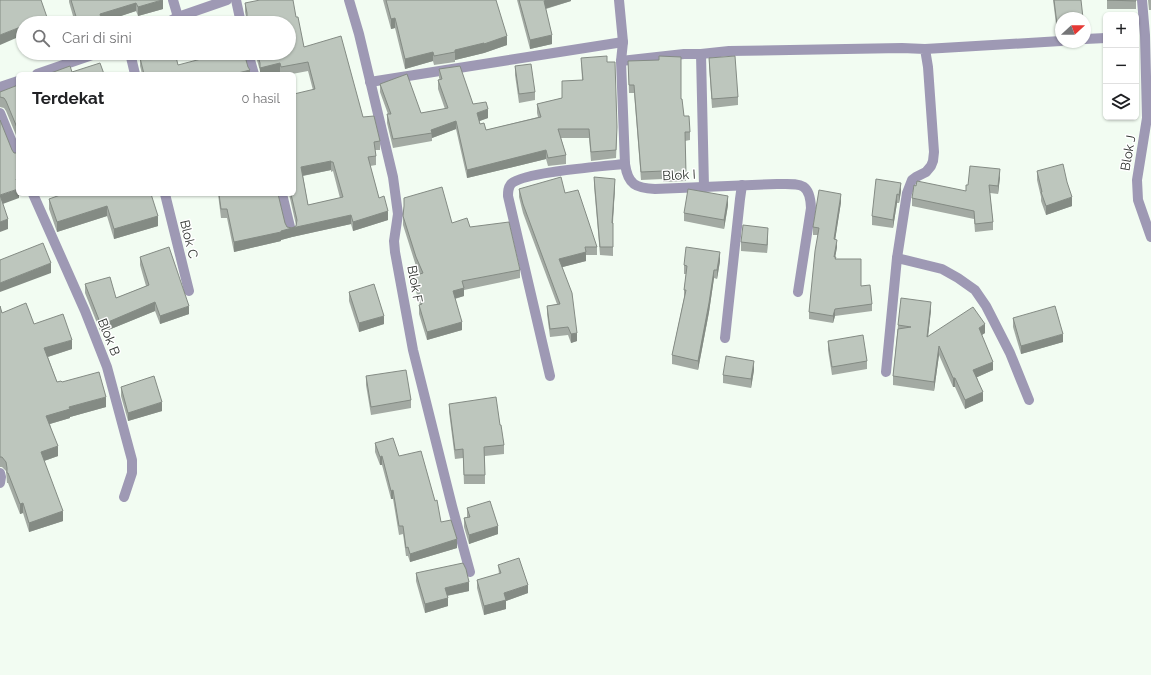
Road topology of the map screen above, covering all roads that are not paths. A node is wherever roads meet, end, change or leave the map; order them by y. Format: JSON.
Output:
{"nodes":[{"id":1,"x":173,"y":0,"type":"edge"},
{"id":2,"x":227,"y":0,"type":"edge"},
{"id":3,"x":236,"y":0,"type":"edge"},
{"id":4,"x":349,"y":0,"type":"edge"},
{"id":5,"x":619,"y":0,"type":"edge"},
{"id":6,"x":1142,"y":0,"type":"edge"},
{"id":7,"x":178,"y":16,"type":"edge"},
{"id":8,"x":181,"y":16,"type":"edge"},
{"id":9,"x":239,"y":16,"type":"edge"},
{"id":10,"x":1144,"y":36,"type":"edge"},
{"id":11,"x":1103,"y":38,"type":"edge"},
{"id":12,"x":1091,"y":39,"type":"edge"},
{"id":13,"x":1055,"y":41,"type":"edge"},
{"id":14,"x":623,"y":42,"type":"junction"},
{"id":15,"x":925,"y":49,"type":"junction"},
{"id":16,"x":701,"y":54,"type":"junction"},
{"id":17,"x":78,"y":60,"type":"edge"},
{"id":18,"x":132,"y":60,"type":"edge"},
{"id":19,"x":250,"y":60,"type":"edge"},
{"id":20,"x":622,"y":61,"type":"junction"},
{"id":21,"x":44,"y":72,"type":"edge"},
{"id":22,"x":135,"y":72,"type":"edge"},
{"id":23,"x":253,"y":72,"type":"edge"},
{"id":24,"x":16,"y":82,"type":"edge"},
{"id":25,"x":370,"y":82,"type":"junction"},
{"id":26,"x":0,"y":87,"type":"edge"},
{"id":27,"x":0,"y":112,"type":"edge"},
{"id":28,"x":16,"y":152,"type":"edge"},
{"id":29,"x":625,"y":164,"type":"junction"},
{"id":30,"x":742,"y":185,"type":"junction"},
{"id":31,"x":704,"y":186,"type":"junction"},
{"id":32,"x":34,"y":196,"type":"edge"},
{"id":33,"x":165,"y":196,"type":"edge"},
{"id":34,"x":282,"y":196,"type":"edge"},
{"id":35,"x":291,"y":231,"type":"edge"},
{"id":36,"x":1151,"y":237,"type":"edge"},
{"id":37,"x":897,"y":258,"type":"junction"},
{"id":38,"x":188,"y":291,"type":"dead end"},
{"id":39,"x":798,"y":292,"type":"dead end"},
{"id":40,"x":725,"y":338,"type":"dead end"},
{"id":41,"x":886,"y":372,"type":"dead end"},
{"id":42,"x":550,"y":376,"type":"dead end"},
{"id":43,"x":1029,"y":400,"type":"dead end"},
{"id":44,"x":0,"y":473,"type":"edge"},
{"id":45,"x":0,"y":483,"type":"edge"},
{"id":46,"x":124,"y":497,"type":"dead end"},
{"id":47,"x":470,"y":572,"type":"dead end"}],
"edges":[{"from":1,"to":7,"type":"street"},
{"from":2,"to":8,"type":"street"},
{"from":3,"to":9,"type":"street"},
{"from":4,"to":25,"type":"street","name":"Blok F"},
{"from":5,"to":14,"type":"street","name":"Blok I"},
{"from":6,"to":10,"type":"street","name":"Blok J"},
{"from":10,"to":36,"type":"street","name":"Blok J"},
{"from":11,"to":12,"type":"street"},
{"from":13,"to":15,"type":"street"},
{"from":14,"to":20,"type":"street","name":"Blok I"},
{"from":14,"to":25,"type":"street"},
{"from":15,"to":16,"type":"street"},
{"from":15,"to":37,"type":"street"},
{"from":16,"to":20,"type":"street"},
{"from":16,"to":31,"type":"street"},
{"from":17,"to":21,"type":"street"},
{"from":18,"to":22,"type":"street"},
{"from":19,"to":23,"type":"street"},
{"from":20,"to":29,"type":"street","name":"Blok I"},
{"from":24,"to":26,"type":"street"},
{"from":25,"to":47,"type":"street","name":"Blok F"},
{"from":27,"to":28,"type":"street"},
{"from":29,"to":31,"type":"street","name":"Blok I"},
{"from":29,"to":42,"type":"street"},
{"from":30,"to":31,"type":"street","name":"Blok I"},
{"from":30,"to":39,"type":"street","name":"Blok I"},
{"from":30,"to":40,"type":"street"},
{"from":32,"to":46,"type":"street","name":"Blok B"},
{"from":33,"to":38,"type":"street","name":"Blok C"},
{"from":34,"to":35,"type":"street"},
{"from":37,"to":41,"type":"street"},
{"from":37,"to":43,"type":"street"},
{"from":44,"to":45,"type":"street"}]}
